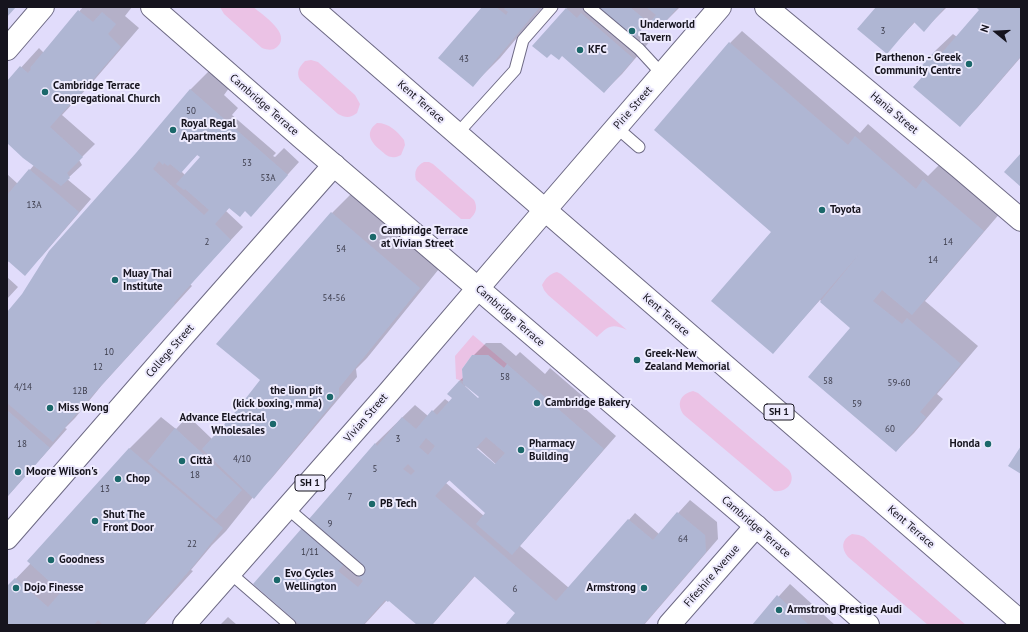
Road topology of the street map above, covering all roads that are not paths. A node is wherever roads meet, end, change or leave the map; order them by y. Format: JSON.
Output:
{"nodes":[{"id":1,"x":43,"y":7,"type":"edge"},
{"id":2,"x":152,"y":7,"type":"edge"},
{"id":3,"x":311,"y":7,"type":"edge"},
{"id":4,"x":552,"y":7,"type":"edge"},
{"id":5,"x":589,"y":7,"type":"edge"},
{"id":6,"x":720,"y":7,"type":"edge"},
{"id":7,"x":766,"y":7,"type":"edge"},
{"id":8,"x":7,"y":49,"type":"edge"},
{"id":9,"x":662,"y":74,"type":"junction"},
{"id":10,"x":616,"y":127,"type":"junction"},
{"id":11,"x":457,"y":134,"type":"junction"},
{"id":12,"x":639,"y":147,"type":"dead end"},
{"id":13,"x":334,"y":165,"type":"junction"},
{"id":14,"x":545,"y":210,"type":"junction"},
{"id":15,"x":1021,"y":220,"type":"edge"},
{"id":16,"x":477,"y":288,"type":"junction"},
{"id":17,"x":287,"y":508,"type":"junction"},
{"id":18,"x":756,"y":526,"type":"junction"},
{"id":19,"x":7,"y":538,"type":"edge"},
{"id":20,"x":359,"y":570,"type":"dead end"},
{"id":21,"x":230,"y":574,"type":"junction"},
{"id":22,"x":1021,"y":622,"type":"edge"},
{"id":23,"x":184,"y":625,"type":"edge"},
{"id":24,"x":290,"y":625,"type":"edge"},
{"id":25,"x":669,"y":625,"type":"edge"},
{"id":26,"x":868,"y":625,"type":"edge"}],
"edges":[{"from":1,"to":8,"type":"main road"},
{"from":2,"to":13,"type":"main road","name":"Cambridge Terrace"},
{"from":3,"to":11,"type":"main road","name":"Kent Terrace"},
{"from":4,"to":11,"type":"lane"},
{"from":5,"to":9,"type":"lane"},
{"from":6,"to":9,"type":"main road","name":"Pirie Street"},
{"from":7,"to":15,"type":"main road","name":"Hania Street"},
{"from":9,"to":10,"type":"main road","name":"Pirie Street"},
{"from":10,"to":12,"type":"lane"},
{"from":10,"to":14,"type":"main road","name":"Pirie Street"},
{"from":11,"to":14,"type":"main road","name":"Kent Terrace"},
{"from":13,"to":16,"type":"main road","name":"Cambridge Terrace"},
{"from":13,"to":19,"type":"main road","name":"College Street"},
{"from":14,"to":16,"type":"main road","name":"Vivian Street","number":"SH 1"},
{"from":14,"to":22,"type":"main road","name":"Kent Terrace","number":"SH 1"},
{"from":16,"to":17,"type":"main road","name":"Vivian Street","number":"SH 1"},
{"from":16,"to":18,"type":"main road","name":"Cambridge Terrace"},
{"from":17,"to":20,"type":"lane"},
{"from":17,"to":21,"type":"main road","name":"Vivian Street","number":"SH 1"},
{"from":18,"to":25,"type":"main road","name":"Fifeshire Avenue"},
{"from":18,"to":26,"type":"main road","name":"Cambridge Terrace"},
{"from":21,"to":23,"type":"main road","name":"Vivian Street","number":"SH 1"},
{"from":21,"to":24,"type":"lane"}]}
